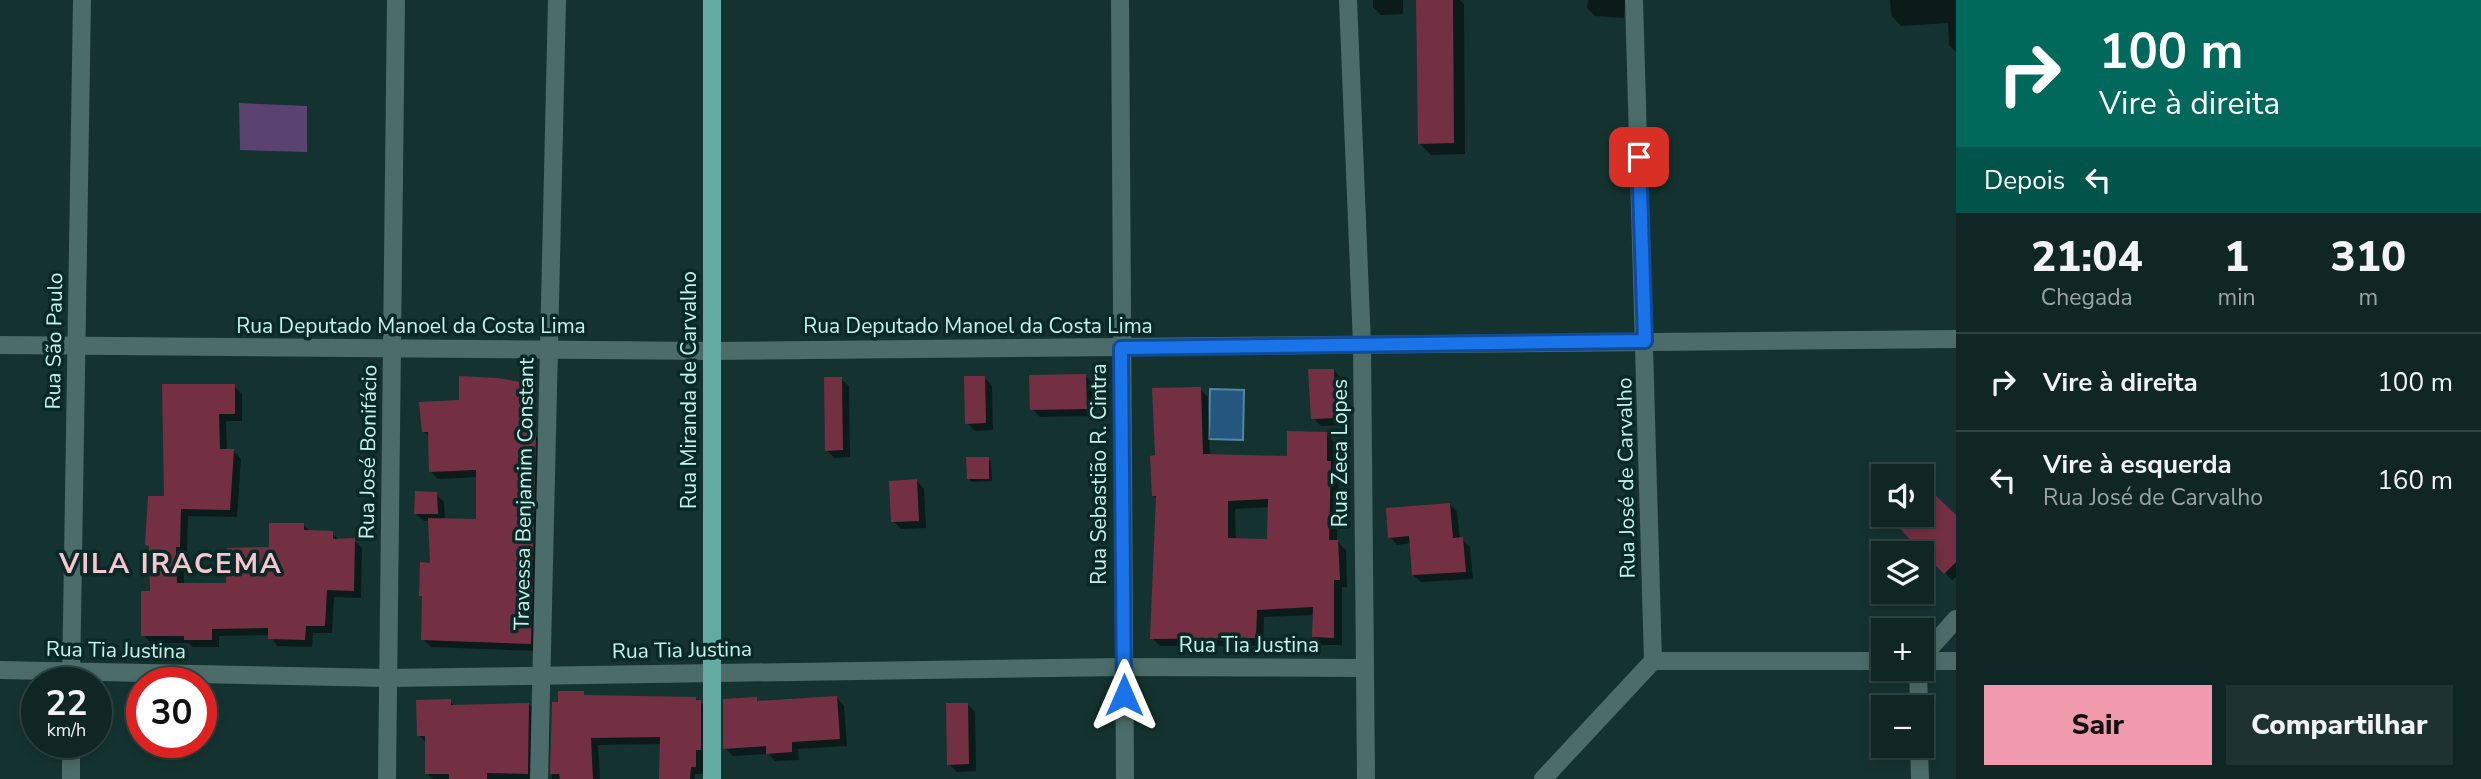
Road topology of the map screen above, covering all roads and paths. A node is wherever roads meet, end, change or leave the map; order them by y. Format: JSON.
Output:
{"nodes":[{"id":1,"x":82,"y":0,"type":"edge"},
{"id":2,"x":396,"y":0,"type":"edge"},
{"id":3,"x":558,"y":0,"type":"edge"},
{"id":4,"x":712,"y":0,"type":"edge"},
{"id":5,"x":1121,"y":0,"type":"edge"},
{"id":6,"x":1348,"y":0,"type":"edge"},
{"id":7,"x":1634,"y":0,"type":"edge"},
{"id":8,"x":1956,"y":339,"type":"edge"},
{"id":9,"x":1645,"y":341,"type":"junction"},
{"id":10,"x":1362,"y":344,"type":"junction"},
{"id":11,"x":0,"y":345,"type":"edge"},
{"id":12,"x":77,"y":348,"type":"junction"},
{"id":13,"x":393,"y":348,"type":"junction"},
{"id":14,"x":1121,"y":348,"type":"junction"},
{"id":15,"x":550,"y":350,"type":"junction"},
{"id":16,"x":711,"y":351,"type":"junction"},
{"id":17,"x":1956,"y":619,"type":"edge"},
{"id":18,"x":1934,"y":645,"type":"edge"},
{"id":19,"x":1934,"y":660,"type":"edge"},
{"id":20,"x":1653,"y":661,"type":"junction"},
{"id":21,"x":1871,"y":661,"type":"edge"},
{"id":22,"x":1956,"y":661,"type":"edge"},
{"id":23,"x":71,"y":667,"type":"edge"},
{"id":24,"x":1124,"y":667,"type":"junction"},
{"id":25,"x":1364,"y":668,"type":"junction"},
{"id":26,"x":0,"y":670,"type":"edge"},
{"id":27,"x":712,"y":671,"type":"junction"},
{"id":28,"x":21,"y":672,"type":"edge"},
{"id":29,"x":542,"y":675,"type":"junction"},
{"id":30,"x":112,"y":677,"type":"edge"},
{"id":31,"x":387,"y":678,"type":"junction"},
{"id":32,"x":71,"y":758,"type":"edge"},
{"id":33,"x":1919,"y":758,"type":"edge"},
{"id":34,"x":71,"y":779,"type":"edge"},
{"id":35,"x":387,"y":779,"type":"edge"},
{"id":36,"x":539,"y":779,"type":"edge"},
{"id":37,"x":712,"y":779,"type":"edge"},
{"id":38,"x":1125,"y":779,"type":"edge"},
{"id":39,"x":1366,"y":779,"type":"edge"},
{"id":40,"x":1544,"y":779,"type":"edge"},
{"id":41,"x":1920,"y":779,"type":"edge"}],
"edges":[{"from":1,"to":12,"type":"street","name":"Rua São Paulo"},
{"from":2,"to":13,"type":"street","name":"Rua José Bonifácio"},
{"from":3,"to":15,"type":"street","name":"Travessa Benjamim Constant"},
{"from":4,"to":16,"type":"main road","name":"Rua Miranda de Carvalho"},
{"from":5,"to":14,"type":"street","name":"Rua Sebastião R. Cintra"},
{"from":6,"to":10,"type":"street","name":"Rua Zeca Lopes"},
{"from":7,"to":9,"type":"street","name":"Rua José de Carvalho"},
{"from":8,"to":9,"type":"street","name":"Rua Deputado Manoel da Costa Lima"},
{"from":9,"to":10,"type":"street","name":"Rua Deputado Manoel da Costa Lima"},
{"from":9,"to":20,"type":"street","name":"Rua José de Carvalho"},
{"from":10,"to":14,"type":"street","name":"Rua Deputado Manoel da Costa Lima"},
{"from":10,"to":25,"type":"street","name":"Rua Zeca Lopes"},
{"from":11,"to":12,"type":"street","name":"Rua Deputado Manoel da Costa Lima"},
{"from":12,"to":13,"type":"street","name":"Rua Deputado Manoel da Costa Lima"},
{"from":12,"to":23,"type":"street","name":"Rua São Paulo"},
{"from":13,"to":15,"type":"street","name":"Rua Deputado Manoel da Costa Lima"},
{"from":13,"to":31,"type":"street","name":"Rua José Bonifácio"},
{"from":14,"to":16,"type":"street","name":"Rua Deputado Manoel da Costa Lima"},
{"from":14,"to":24,"type":"street","name":"Rua Sebastião R. Cintra"},
{"from":15,"to":16,"type":"street","name":"Rua Deputado Manoel da Costa Lima"},
{"from":15,"to":29,"type":"street","name":"Travessa Benjamim Constant"},
{"from":16,"to":27,"type":"main road","name":"Rua Miranda de Carvalho"},
{"from":17,"to":18,"type":"street"},
{"from":19,"to":22,"type":"street"},
{"from":20,"to":21,"type":"street"},
{"from":20,"to":40,"type":"street"},
{"from":24,"to":25,"type":"street","name":"Rua Tia Justina"},
{"from":24,"to":27,"type":"street","name":"Rua Tia Justina"},
{"from":24,"to":38,"type":"street","name":"Rua Sebastião R. Cintra"},
{"from":25,"to":39,"type":"street","name":"Rua Zeca Lopes"},
{"from":26,"to":28,"type":"street","name":"Rua Tia Justina"},
{"from":27,"to":29,"type":"street","name":"Rua Tia Justina"},
{"from":27,"to":37,"type":"main road","name":"Rua Miranda de Carvalho"},
{"from":29,"to":31,"type":"street","name":"Rua Tia Justina"},
{"from":29,"to":36,"type":"street","name":"Travessa Benjamim Constant"},
{"from":30,"to":31,"type":"street","name":"Rua Tia Justina"},
{"from":31,"to":35,"type":"street","name":"Rua José Bonifácio"},
{"from":32,"to":34,"type":"street"},
{"from":33,"to":41,"type":"street"}]}
